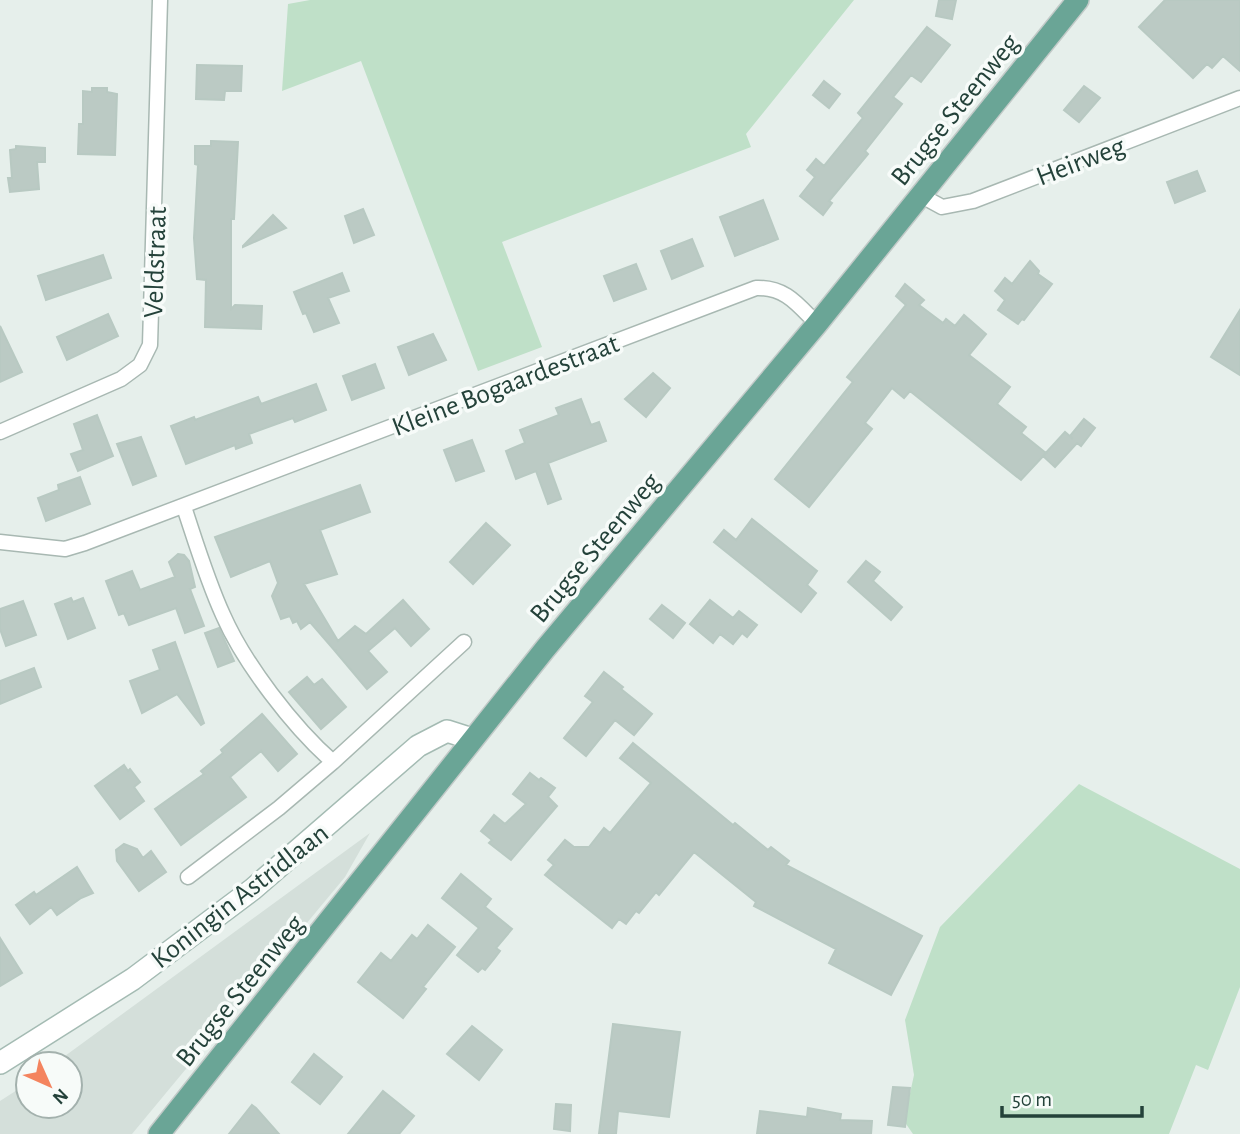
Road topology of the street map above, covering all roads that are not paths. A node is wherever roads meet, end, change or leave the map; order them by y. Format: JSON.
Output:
{"nodes":[{"id":1,"x":160,"y":0,"type":"edge"},
{"id":2,"x":1078,"y":0,"type":"edge"},
{"id":3,"x":1240,"y":98,"type":"edge"},
{"id":4,"x":920,"y":195,"type":"junction"},
{"id":5,"x":817,"y":324,"type":"junction"},
{"id":6,"x":0,"y":432,"type":"edge"},
{"id":7,"x":184,"y":507,"type":"junction"},
{"id":8,"x":0,"y":542,"type":"edge"},
{"id":9,"x":464,"y":642,"type":"dead end"},
{"id":10,"x":472,"y":739,"type":"junction"},
{"id":11,"x":332,"y":762,"type":"junction"},
{"id":12,"x":188,"y":877,"type":"dead end"},
{"id":13,"x":0,"y":1063,"type":"edge"},
{"id":14,"x":159,"y":1134,"type":"edge"}],
"edges":[{"from":1,"to":6,"type":"street","name":"Veldstraat"},
{"from":2,"to":4,"type":"main road","name":"Brugse Steenweg"},
{"from":3,"to":4,"type":"street","name":"Heirweg"},
{"from":4,"to":5,"type":"main road","name":"Brugse Steenweg"},
{"from":5,"to":7,"type":"street","name":"Kleine Bogaardestraat"},
{"from":5,"to":10,"type":"main road","name":"Brugse Steenweg"},
{"from":7,"to":8,"type":"street","name":"Kleine Bogaardestraat"},
{"from":7,"to":11,"type":"street"},
{"from":9,"to":11,"type":"street"},
{"from":10,"to":13,"type":"main road","name":"Koningin Astridlaan"},
{"from":10,"to":14,"type":"main road","name":"Brugse Steenweg"},
{"from":11,"to":12,"type":"street"}]}
